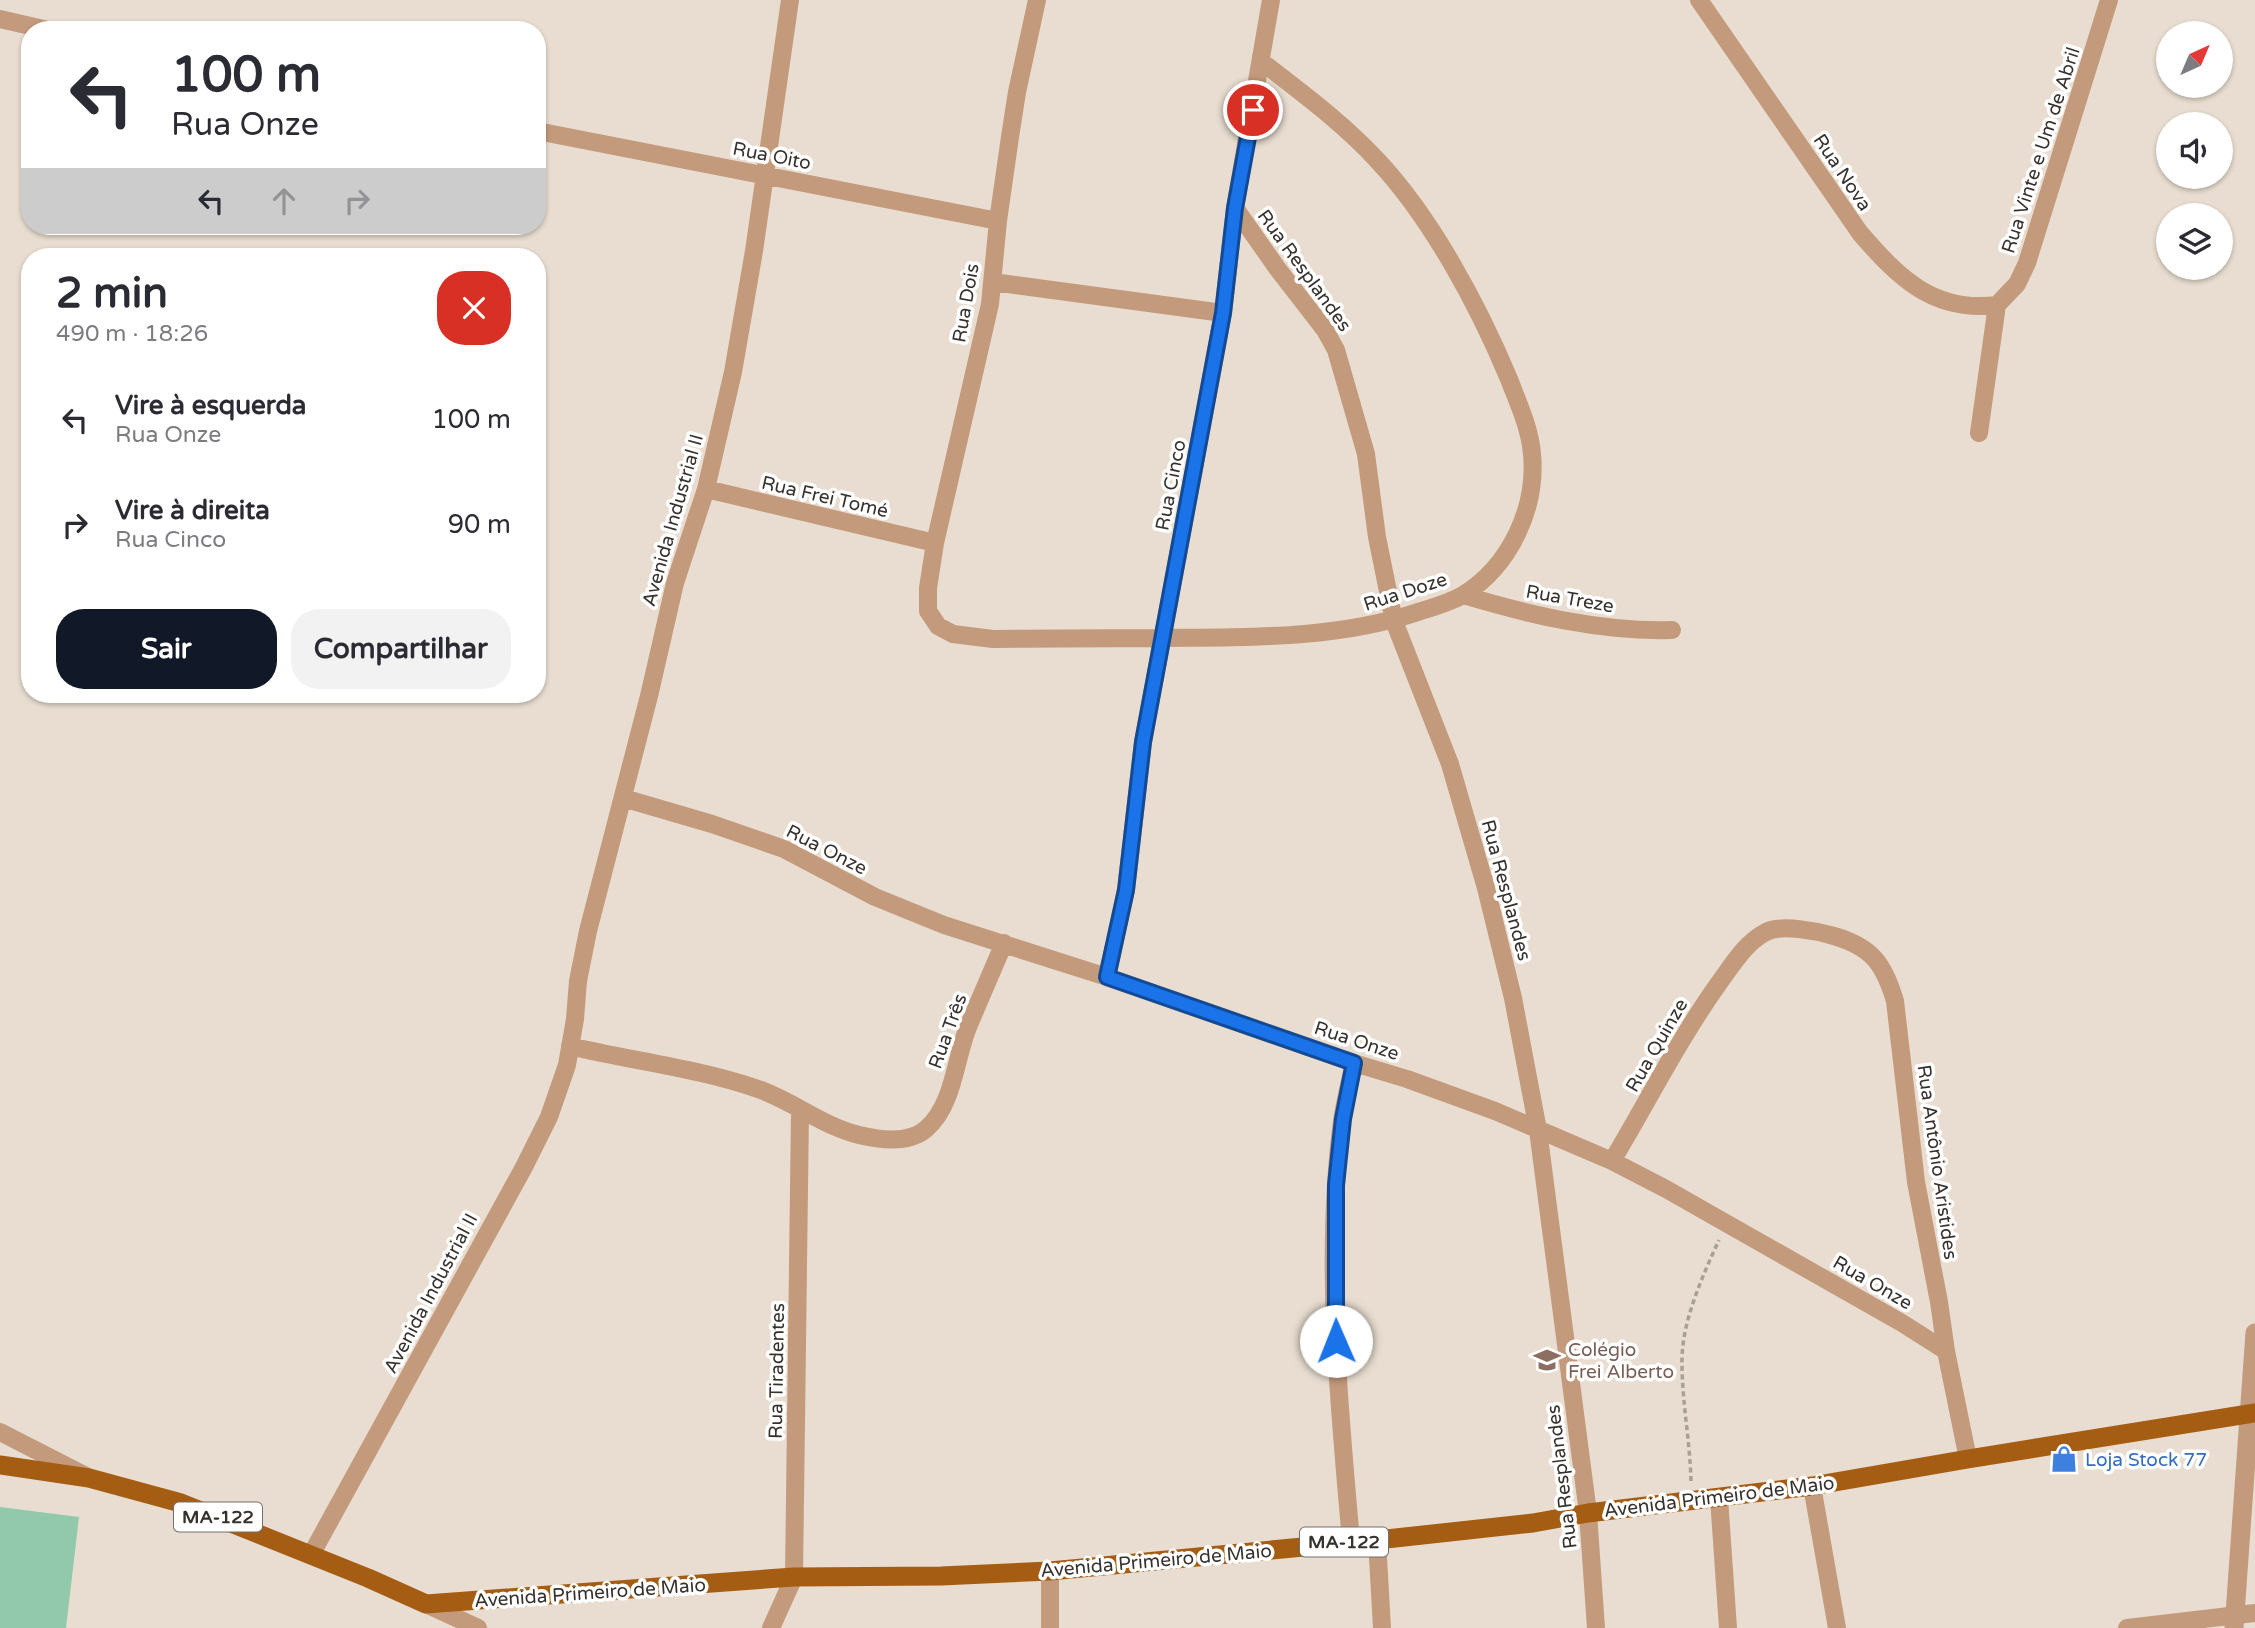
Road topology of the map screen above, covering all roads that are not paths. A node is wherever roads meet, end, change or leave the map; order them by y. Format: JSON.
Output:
{"nodes":[{"id":1,"x":790,"y":0,"type":"edge"},
{"id":2,"x":1037,"y":0,"type":"edge"},
{"id":3,"x":1271,"y":0,"type":"edge"},
{"id":4,"x":1699,"y":0,"type":"edge"},
{"id":5,"x":2109,"y":0,"type":"edge"},
{"id":6,"x":0,"y":19,"type":"edge"},
{"id":7,"x":21,"y":24,"type":"edge"},
{"id":8,"x":1262,"y":62,"type":"junction"},
{"id":9,"x":546,"y":133,"type":"edge"},
{"id":10,"x":765,"y":176,"type":"junction"},
{"id":11,"x":1235,"y":208,"type":"junction"},
{"id":12,"x":998,"y":221,"type":"junction"},
{"id":13,"x":993,"y":282,"type":"junction"},
{"id":14,"x":1997,"y":305,"type":"junction"},
{"id":15,"x":1223,"y":313,"type":"junction"},
{"id":16,"x":1979,"y":433,"type":"dead end"},
{"id":17,"x":706,"y":489,"type":"junction"},
{"id":18,"x":935,"y":543,"type":"junction"},
{"id":19,"x":1463,"y":595,"type":"junction"},
{"id":20,"x":929,"y":611,"type":"joint"},
{"id":21,"x":1394,"y":621,"type":"junction"},
{"id":22,"x":1672,"y":630,"type":"dead end"},
{"id":23,"x":1163,"y":638,"type":"junction"},
{"id":24,"x":623,"y":798,"type":"junction"},
{"id":25,"x":1004,"y":943,"type":"junction"},
{"id":26,"x":1107,"y":977,"type":"junction"},
{"id":27,"x":1889,"y":978,"type":"joint"},
{"id":28,"x":570,"y":1046,"type":"junction"},
{"id":29,"x":1354,"y":1063,"type":"junction"},
{"id":30,"x":800,"y":1111,"type":"junction"},
{"id":31,"x":1538,"y":1130,"type":"junction"},
{"id":32,"x":1612,"y":1161,"type":"junction"},
{"id":33,"x":2255,"y":1333,"type":"edge"},
{"id":34,"x":1945,"y":1351,"type":"junction"},
{"id":35,"x":2252,"y":1414,"type":"edge"},
{"id":36,"x":0,"y":1432,"type":"edge"},
{"id":37,"x":1968,"y":1458,"type":"junction"},
{"id":38,"x":0,"y":1465,"type":"edge"},
{"id":39,"x":89,"y":1478,"type":"junction"},
{"id":40,"x":1812,"y":1486,"type":"junction"},
{"id":41,"x":1719,"y":1497,"type":"junction"},
{"id":42,"x":1588,"y":1513,"type":"junction"},
{"id":43,"x":1377,"y":1540,"type":"junction"},
{"id":44,"x":1351,"y":1541,"type":"junction"},
{"id":45,"x":312,"y":1555,"type":"junction"},
{"id":46,"x":1050,"y":1571,"type":"junction"},
{"id":47,"x":794,"y":1577,"type":"junction"},
{"id":48,"x":426,"y":1604,"type":"junction"},
{"id":49,"x":2255,"y":1613,"type":"edge"},
{"id":50,"x":2235,"y":1621,"type":"edge"},
{"id":51,"x":478,"y":1628,"type":"edge"},
{"id":52,"x":771,"y":1628,"type":"edge"},
{"id":53,"x":1050,"y":1628,"type":"edge"},
{"id":54,"x":1382,"y":1628,"type":"edge"},
{"id":55,"x":1596,"y":1628,"type":"edge"},
{"id":56,"x":1728,"y":1628,"type":"edge"},
{"id":57,"x":1838,"y":1628,"type":"edge"},
{"id":58,"x":2127,"y":1628,"type":"edge"}],
"edges":[{"from":1,"to":10,"type":"street","name":"Avenida Industrial II"},
{"from":2,"to":12,"type":"street","name":"Rua Dois"},
{"from":3,"to":8,"type":"street","name":"Rua Cinco"},
{"from":4,"to":14,"type":"street","name":"Rua Nova"},
{"from":5,"to":14,"type":"street","name":"Rua Vinte e Um de Abril"},
{"from":6,"to":7,"type":"street"},
{"from":8,"to":11,"type":"street","name":"Rua Cinco"},
{"from":8,"to":19,"type":"street","name":"Rua Doze"},
{"from":9,"to":10,"type":"street","name":"Rua Oito"},
{"from":10,"to":12,"type":"street","name":"Rua Oito"},
{"from":10,"to":17,"type":"street","name":"Avenida Industrial II"},
{"from":11,"to":15,"type":"street","name":"Rua Cinco"},
{"from":11,"to":21,"type":"street","name":"Rua Resplandes"},
{"from":12,"to":13,"type":"street","name":"Rua Dois"},
{"from":13,"to":15,"type":"street"},
{"from":13,"to":18,"type":"street","name":"Rua Dois"},
{"from":14,"to":16,"type":"street"},
{"from":15,"to":23,"type":"street","name":"Rua Cinco"},
{"from":17,"to":18,"type":"street","name":"Rua Frei Tomé"},
{"from":17,"to":24,"type":"street","name":"Avenida Industrial II"},
{"from":18,"to":20,"type":"street","name":"Rua Dois"},
{"from":19,"to":21,"type":"street","name":"Rua Doze"},
{"from":19,"to":22,"type":"street","name":"Rua Treze"},
{"from":20,"to":23,"type":"street","name":"Rua Doze"},
{"from":21,"to":23,"type":"street","name":"Rua Doze"},
{"from":21,"to":31,"type":"street","name":"Rua Resplandes"},
{"from":23,"to":26,"type":"street","name":"Rua Cinco"},
{"from":24,"to":25,"type":"street","name":"Rua Onze"},
{"from":24,"to":28,"type":"street","name":"Avenida Industrial II"},
{"from":25,"to":26,"type":"street","name":"Rua Onze"},
{"from":25,"to":30,"type":"street","name":"Rua Três"},
{"from":26,"to":29,"type":"street","name":"Rua Onze"},
{"from":27,"to":32,"type":"street","name":"Rua Quinze"},
{"from":27,"to":34,"type":"street","name":"Rua Antônio Aristides"},
{"from":28,"to":30,"type":"street"},
{"from":28,"to":45,"type":"street","name":"Avenida Industrial II"},
{"from":29,"to":31,"type":"street","name":"Rua Onze"},
{"from":29,"to":44,"type":"street"},
{"from":30,"to":47,"type":"street","name":"Rua Tiradentes"},
{"from":31,"to":32,"type":"street","name":"Rua Onze"},
{"from":31,"to":42,"type":"street","name":"Rua Resplandes"},
{"from":32,"to":34,"type":"street","name":"Rua Onze"},
{"from":33,"to":35,"type":"street"},
{"from":34,"to":37,"type":"street"},
{"from":35,"to":37,"type":"main road","name":"Avenida Primeiro de Maio","number":"MA-122"},
{"from":35,"to":50,"type":"street"},
{"from":36,"to":39,"type":"street"},
{"from":37,"to":40,"type":"main road","name":"Avenida Primeiro de Maio","number":"MA-122"},
{"from":38,"to":39,"type":"main road","number":"MA-122"},
{"from":39,"to":45,"type":"main road","number":"MA-122"},
{"from":40,"to":41,"type":"main road","name":"Avenida Primeiro de Maio","number":"MA-122"},
{"from":40,"to":57,"type":"street"},
{"from":41,"to":42,"type":"main road","name":"Avenida Primeiro de Maio","number":"MA-122"},
{"from":41,"to":56,"type":"street"},
{"from":42,"to":43,"type":"main road","name":"Avenida Primeiro de Maio","number":"MA-122"},
{"from":42,"to":55,"type":"street","name":"Rua Resplandes"},
{"from":43,"to":44,"type":"main road","name":"Avenida Primeiro de Maio","number":"MA-122"},
{"from":43,"to":54,"type":"street"},
{"from":44,"to":46,"type":"main road","name":"Avenida Primeiro de Maio","number":"MA-122"},
{"from":45,"to":48,"type":"main road","number":"MA-122"},
{"from":46,"to":47,"type":"main road","name":"Avenida Primeiro de Maio","number":"MA-122"},
{"from":46,"to":53,"type":"street"},
{"from":47,"to":48,"type":"main road","name":"Avenida Primeiro de Maio","number":"MA-122"},
{"from":47,"to":52,"type":"street","name":"Rua Tiradentes"},
{"from":48,"to":51,"type":"street"},
{"from":49,"to":50,"type":"street"},
{"from":50,"to":58,"type":"street"}]}
